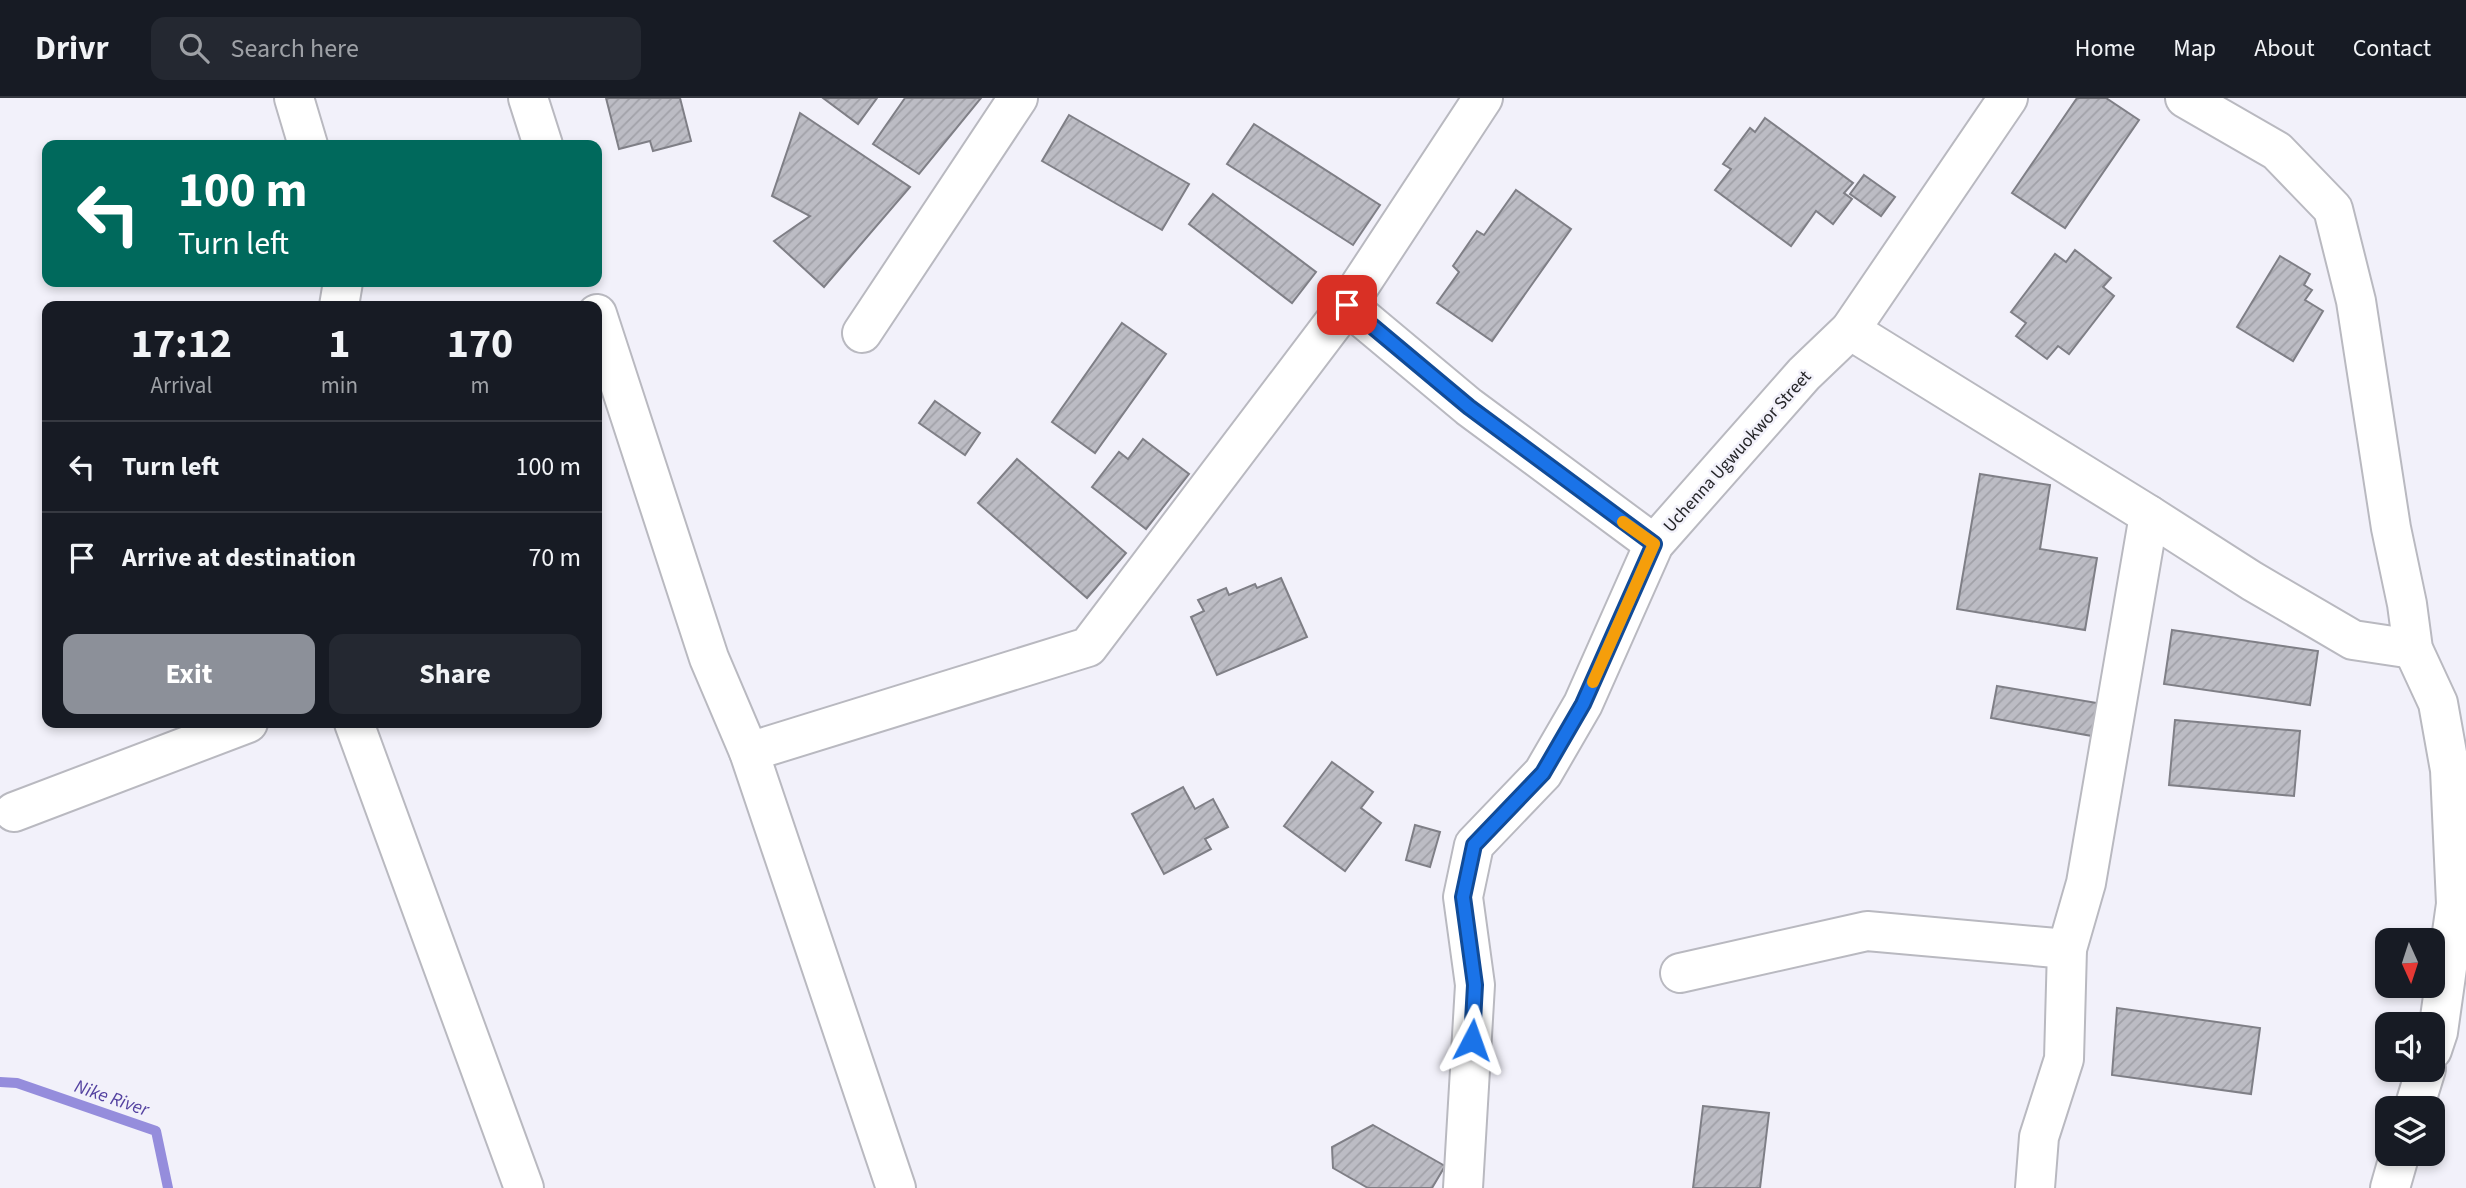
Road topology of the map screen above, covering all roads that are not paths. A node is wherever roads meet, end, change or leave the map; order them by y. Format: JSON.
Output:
{"nodes":[{"id":1,"x":294,"y":98,"type":"edge"},
{"id":2,"x":528,"y":98,"type":"edge"},
{"id":3,"x":1018,"y":98,"type":"edge"},
{"id":4,"x":1483,"y":98,"type":"edge"},
{"id":5,"x":2008,"y":98,"type":"edge"},
{"id":6,"x":2185,"y":98,"type":"edge"},
{"id":7,"x":307,"y":140,"type":"edge"},
{"id":8,"x":541,"y":140,"type":"edge"},
{"id":9,"x":1347,"y":305,"type":"junction"},
{"id":10,"x":602,"y":329,"type":"edge"},
{"id":11,"x":1850,"y":330,"type":"junction"},
{"id":12,"x":862,"y":333,"type":"dead end"},
{"id":13,"x":2149,"y":515,"type":"junction"},
{"id":14,"x":1654,"y":544,"type":"junction"},
{"id":15,"x":2413,"y":649,"type":"junction"},
{"id":16,"x":234,"y":728,"type":"edge"},
{"id":17,"x":356,"y":728,"type":"edge"},
{"id":18,"x":748,"y":752,"type":"junction"},
{"id":19,"x":14,"y":811,"type":"dead end"},
{"id":20,"x":2067,"y":950,"type":"junction"},
{"id":21,"x":1680,"y":973,"type":"dead end"},
{"id":22,"x":2441,"y":1012,"type":"edge"},
{"id":23,"x":2396,"y":1166,"type":"edge"},
{"id":24,"x":524,"y":1188,"type":"edge"},
{"id":25,"x":896,"y":1188,"type":"edge"},
{"id":26,"x":1464,"y":1188,"type":"edge"},
{"id":27,"x":2035,"y":1188,"type":"edge"},
{"id":28,"x":2390,"y":1188,"type":"edge"}],
"edges":[{"from":1,"to":7,"type":"street"},
{"from":2,"to":8,"type":"street"},
{"from":3,"to":12,"type":"street"},
{"from":4,"to":9,"type":"street"},
{"from":5,"to":11,"type":"street","name":"Uchenna Ugwuokwor Street"},
{"from":6,"to":15,"type":"street"},
{"from":9,"to":14,"type":"street"},
{"from":9,"to":18,"type":"street"},
{"from":10,"to":18,"type":"street"},
{"from":11,"to":13,"type":"street"},
{"from":11,"to":14,"type":"street","name":"Uchenna Ugwuokwor Street"},
{"from":13,"to":15,"type":"street"},
{"from":13,"to":20,"type":"street"},
{"from":14,"to":26,"type":"street","name":"Uchenna Ugwuokwor Street"},
{"from":15,"to":22,"type":"street"},
{"from":16,"to":19,"type":"street"},
{"from":17,"to":24,"type":"street"},
{"from":18,"to":25,"type":"street"},
{"from":20,"to":21,"type":"street"},
{"from":20,"to":27,"type":"street"},
{"from":23,"to":28,"type":"street"}]}
